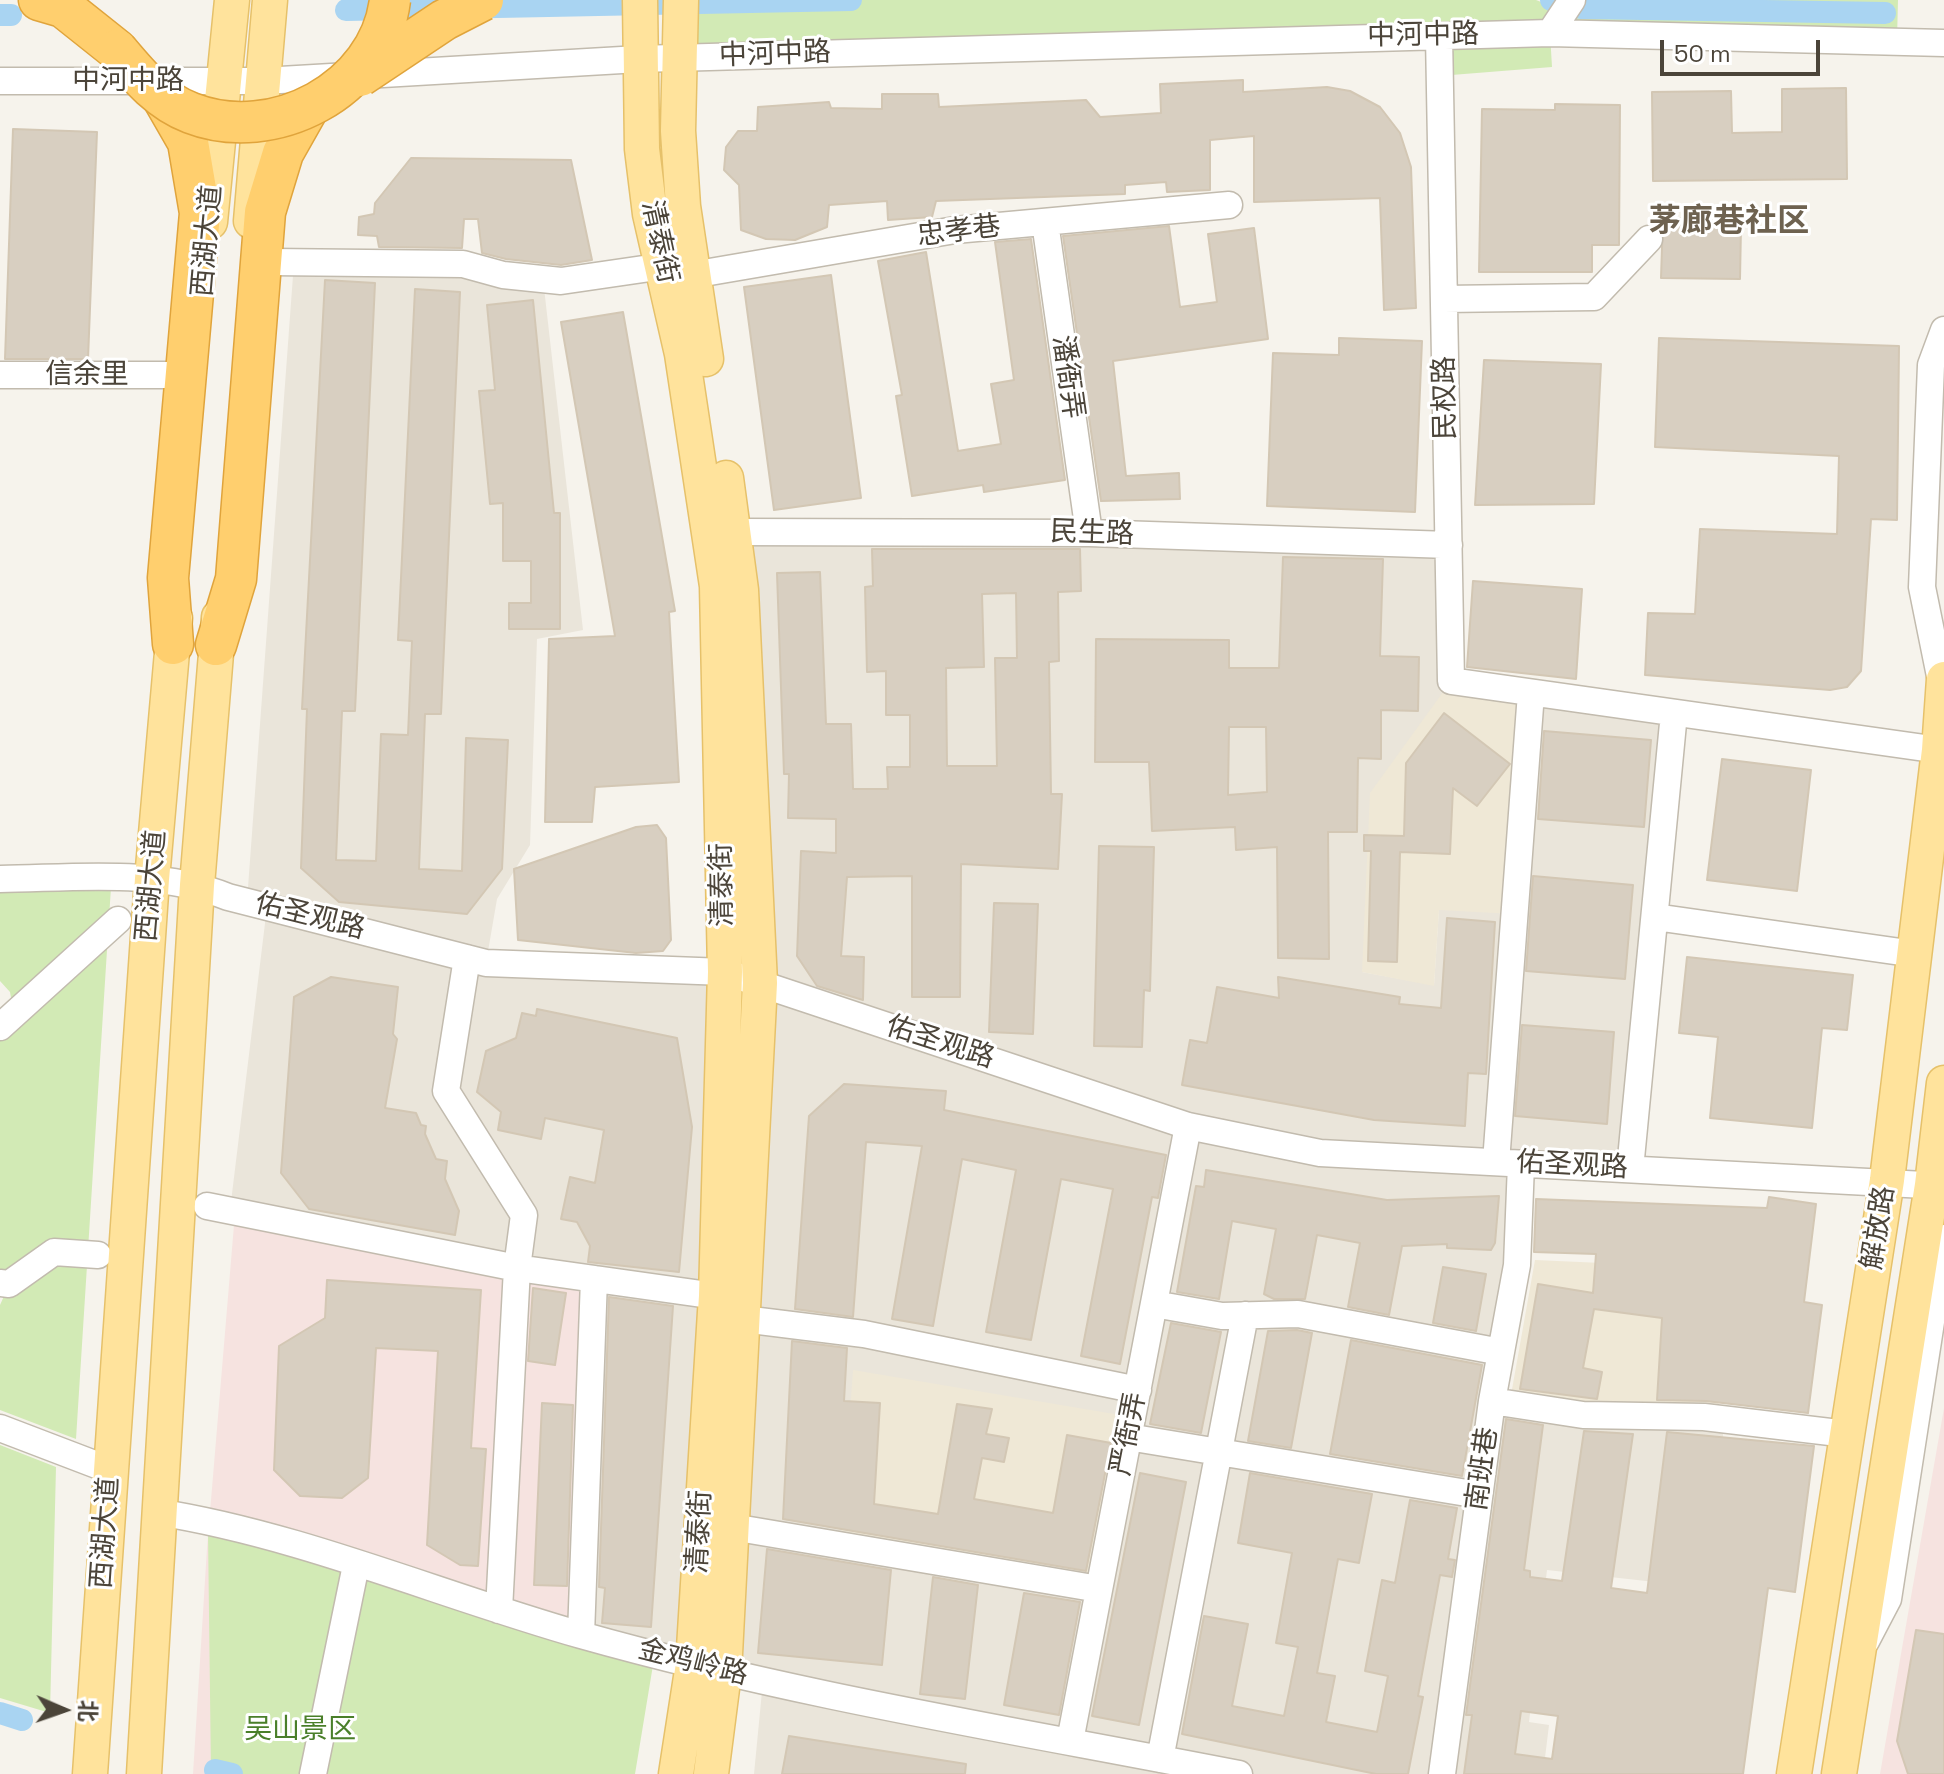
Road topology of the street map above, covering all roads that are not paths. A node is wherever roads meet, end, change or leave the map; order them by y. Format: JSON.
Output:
{"nodes":[{"id":1,"x":39,"y":0,"type":"edge"},
{"id":2,"x":99,"y":0,"type":"edge"},
{"id":3,"x":232,"y":0,"type":"edge"},
{"id":4,"x":270,"y":0,"type":"edge"},
{"id":5,"x":390,"y":0,"type":"edge"},
{"id":6,"x":483,"y":0,"type":"edge"},
{"id":7,"x":640,"y":0,"type":"edge"},
{"id":8,"x":681,"y":0,"type":"edge"},
{"id":9,"x":1562,"y":15,"type":"edge"},
{"id":10,"x":1439,"y":36,"type":"junction"},
{"id":11,"x":1944,"y":43,"type":"edge"},
{"id":12,"x":640,"y":49,"type":"junction"},
{"id":13,"x":117,"y":50,"type":"junction"},
{"id":14,"x":679,"y":50,"type":"junction"},
{"id":15,"x":0,"y":81,"type":"edge"},
{"id":16,"x":223,"y":81,"type":"junction"},
{"id":17,"x":263,"y":81,"type":"junction"},
{"id":18,"x":161,"y":95,"type":"junction"},
{"id":19,"x":320,"y":102,"type":"junction"},
{"id":20,"x":1229,"y":205,"type":"dead end"},
{"id":21,"x":1045,"y":222,"type":"junction"},
{"id":22,"x":1649,"y":239,"type":"dead end"},
{"id":23,"x":271,"y":262,"type":"dead end"},
{"id":24,"x":678,"y":271,"type":"junction"},
{"id":25,"x":1444,"y":299,"type":"junction"},
{"id":26,"x":1944,"y":330,"type":"edge"},
{"id":27,"x":0,"y":375,"type":"edge"},
{"id":28,"x":173,"y":375,"type":"dead end"},
{"id":29,"x":735,"y":532,"type":"junction"},
{"id":30,"x":1089,"y":533,"type":"junction"},
{"id":31,"x":1449,"y":545,"type":"junction"},
{"id":32,"x":173,"y":644,"type":"junction"},
{"id":33,"x":216,"y":645,"type":"junction"},
{"id":34,"x":1943,"y":685,"type":"edge"},
{"id":35,"x":1531,"y":693,"type":"junction"},
{"id":36,"x":1674,"y":713,"type":"junction"},
{"id":37,"x":1939,"y":750,"type":"junction"},
{"id":38,"x":0,"y":879,"type":"edge"},
{"id":39,"x":152,"y":879,"type":"junction"},
{"id":40,"x":197,"y":885,"type":"junction"},
{"id":41,"x":1655,"y":917,"type":"junction"},
{"id":42,"x":118,"y":920,"type":"dead end"},
{"id":43,"x":1915,"y":954,"type":"junction"},
{"id":44,"x":467,"y":958,"type":"junction"},
{"id":45,"x":725,"y":972,"type":"junction"},
{"id":46,"x":760,"y":983,"type":"junction"},
{"id":47,"x":0,"y":1027,"type":"edge"},
{"id":48,"x":1944,"y":1083,"type":"edge"},
{"id":49,"x":1188,"y":1126,"type":"junction"},
{"id":50,"x":1508,"y":1163,"type":"junction"},
{"id":51,"x":1630,"y":1169,"type":"junction"},
{"id":52,"x":1887,"y":1180,"type":"junction"},
{"id":53,"x":1938,"y":1185,"type":"edge"},
{"id":54,"x":207,"y":1206,"type":"dead end"},
{"id":55,"x":1944,"y":1238,"type":"edge"},
{"id":56,"x":98,"y":1255,"type":"dead end"},
{"id":57,"x":517,"y":1268,"type":"junction"},
{"id":58,"x":594,"y":1279,"type":"junction"},
{"id":59,"x":0,"y":1283,"type":"edge"},
{"id":60,"x":716,"y":1296,"type":"junction"},
{"id":61,"x":1154,"y":1304,"type":"junction"},
{"id":62,"x":1245,"y":1315,"type":"junction"},
{"id":63,"x":743,"y":1319,"type":"junction"},
{"id":64,"x":1501,"y":1352,"type":"junction"},
{"id":65,"x":1138,"y":1390,"type":"junction"},
{"id":66,"x":1492,"y":1401,"type":"junction"},
{"id":67,"x":0,"y":1428,"type":"edge"},
{"id":68,"x":1847,"y":1434,"type":"junction"},
{"id":69,"x":1128,"y":1437,"type":"junction"},
{"id":70,"x":1219,"y":1452,"type":"junction"},
{"id":71,"x":110,"y":1470,"type":"junction"},
{"id":72,"x":1479,"y":1495,"type":"junction"},
{"id":73,"x":157,"y":1512,"type":"junction"},
{"id":74,"x":732,"y":1527,"type":"junction"},
{"id":75,"x":356,"y":1565,"type":"junction"},
{"id":76,"x":1099,"y":1589,"type":"junction"},
{"id":77,"x":499,"y":1610,"type":"junction"},
{"id":78,"x":581,"y":1635,"type":"junction"},
{"id":79,"x":1857,"y":1658,"type":"junction"},
{"id":80,"x":709,"y":1669,"type":"junction"},
{"id":81,"x":1070,"y":1741,"type":"junction"},
{"id":82,"x":1160,"y":1759,"type":"junction"},
{"id":83,"x":316,"y":1761,"type":"edge"},
{"id":84,"x":90,"y":1774,"type":"edge"},
{"id":85,"x":144,"y":1774,"type":"edge"},
{"id":86,"x":676,"y":1774,"type":"edge"},
{"id":87,"x":711,"y":1774,"type":"edge"},
{"id":88,"x":1239,"y":1774,"type":"edge"},
{"id":89,"x":1442,"y":1774,"type":"edge"},
{"id":90,"x":1794,"y":1774,"type":"edge"},
{"id":91,"x":1839,"y":1774,"type":"edge"}],
"edges":[{"from":1,"to":13,"type":"highway"},
{"from":2,"to":13,"type":"highway"},
{"from":3,"to":16,"type":"main road","name":"西湖大道"},
{"from":4,"to":17,"type":"main road","name":"西湖大道"},
{"from":5,"to":19,"type":"highway","bridge":true},
{"from":6,"to":19,"type":"highway","bridge":true},
{"from":7,"to":12,"type":"main road","name":"清泰街"},
{"from":8,"to":14,"type":"main road","name":"清泰街"},
{"from":9,"to":10,"type":"street","name":"中河中路"},
{"from":9,"to":11,"type":"street","name":"中河中路"},
{"from":10,"to":14,"type":"street","name":"中河中路"},
{"from":10,"to":25,"type":"street","name":"民权路"},
{"from":12,"to":14,"type":"street","name":"中河中路"},
{"from":12,"to":17,"type":"street","name":"中河中路"},
{"from":12,"to":24,"type":"main road","name":"清泰街"},
{"from":13,"to":18,"type":"highway","bridge":true},
{"from":14,"to":24,"type":"main road","name":"清泰街"},
{"from":15,"to":16,"type":"street","name":"中河中路"},
{"from":16,"to":17,"type":"street","name":"中河中路"},
{"from":16,"to":32,"type":"main road","name":"西湖大道"},
{"from":17,"to":33,"type":"main road","name":"西湖大道"},
{"from":18,"to":19,"type":"highway","bridge":true},
{"from":18,"to":32,"type":"highway"},
{"from":19,"to":33,"type":"highway"},
{"from":20,"to":21,"type":"street","name":"忠孝巷"},
{"from":21,"to":24,"type":"street","name":"忠孝巷"},
{"from":21,"to":30,"type":"street","name":"潘衙弄"},
{"from":22,"to":25,"type":"street"},
{"from":23,"to":24,"type":"street","name":"忠孝巷"},
{"from":24,"to":29,"type":"main road","name":"清泰街"},
{"from":24,"to":45,"type":"main road","name":"清泰街"},
{"from":25,"to":31,"type":"street","name":"民权路"},
{"from":26,"to":34,"type":"street"},
{"from":27,"to":28,"type":"street","name":"信余里"},
{"from":29,"to":30,"type":"street","name":"民生路"},
{"from":29,"to":46,"type":"main road","name":"清泰街"},
{"from":30,"to":31,"type":"street","name":"民生路"},
{"from":31,"to":35,"type":"street","name":"民权路"},
{"from":32,"to":39,"type":"main road","name":"西湖大道"},
{"from":33,"to":40,"type":"main road","name":"西湖大道"},
{"from":34,"to":37,"type":"main road","name":"解放路"},
{"from":35,"to":36,"type":"street"},
{"from":35,"to":50,"type":"street","name":"南班巷"},
{"from":36,"to":37,"type":"street"},
{"from":36,"to":41,"type":"street"},
{"from":37,"to":43,"type":"main road","name":"解放路"},
{"from":38,"to":39,"type":"street","name":"佑圣观路"},
{"from":39,"to":40,"type":"street","name":"佑圣观路"},
{"from":39,"to":71,"type":"main road","name":"西湖大道"},
{"from":40,"to":44,"type":"street","name":"佑圣观路"},
{"from":40,"to":73,"type":"main road","name":"西湖大道"},
{"from":41,"to":43,"type":"street"},
{"from":41,"to":51,"type":"street"},
{"from":42,"to":47,"type":"street"},
{"from":43,"to":52,"type":"main road","name":"解放路"},
{"from":44,"to":45,"type":"street","name":"佑圣观路"},
{"from":44,"to":57,"type":"street"},
{"from":45,"to":46,"type":"street","name":"佑圣观路"},
{"from":45,"to":60,"type":"main road","name":"清泰街"},
{"from":46,"to":49,"type":"street","name":"佑圣观路"},
{"from":46,"to":63,"type":"main road","name":"清泰街"},
{"from":48,"to":53,"type":"main road","name":"解放路"},
{"from":49,"to":50,"type":"street","name":"佑圣观路"},
{"from":49,"to":61,"type":"street","name":"严衙弄"},
{"from":50,"to":51,"type":"street","name":"佑圣观路"},
{"from":50,"to":64,"type":"street","name":"南班巷"},
{"from":51,"to":52,"type":"street","name":"佑圣观路"},
{"from":52,"to":53,"type":"street","name":"佑圣观路"},
{"from":52,"to":68,"type":"main road","name":"解放路"},
{"from":53,"to":79,"type":"main road","name":"解放路"},
{"from":54,"to":57,"type":"street"},
{"from":55,"to":79,"type":"street"},
{"from":56,"to":59,"type":"street"},
{"from":57,"to":58,"type":"street"},
{"from":57,"to":77,"type":"street"},
{"from":58,"to":60,"type":"street"},
{"from":58,"to":78,"type":"street"},
{"from":60,"to":80,"type":"main road","name":"清泰街"},
{"from":61,"to":62,"type":"street"},
{"from":61,"to":65,"type":"street","name":"严衙弄"},
{"from":62,"to":64,"type":"street"},
{"from":62,"to":70,"type":"street"},
{"from":63,"to":65,"type":"street"},
{"from":63,"to":74,"type":"main road","name":"清泰街"},
{"from":64,"to":66,"type":"street","name":"南班巷"},
{"from":65,"to":69,"type":"street","name":"严衙弄"},
{"from":66,"to":68,"type":"street"},
{"from":66,"to":72,"type":"street","name":"南班巷"},
{"from":67,"to":71,"type":"street"},
{"from":68,"to":90,"type":"main road","name":"解放路"},
{"from":69,"to":70,"type":"street"},
{"from":69,"to":76,"type":"street","name":"严衙弄"},
{"from":70,"to":72,"type":"street"},
{"from":70,"to":82,"type":"street"},
{"from":71,"to":84,"type":"main road","name":"西湖大道"},
{"from":72,"to":89,"type":"street","name":"南班巷"},
{"from":73,"to":75,"type":"street","name":"金鸡岭路"},
{"from":73,"to":85,"type":"main road","name":"西湖大道"},
{"from":74,"to":76,"type":"street"},
{"from":74,"to":80,"type":"main road","name":"清泰街"},
{"from":75,"to":77,"type":"street","name":"金鸡岭路"},
{"from":75,"to":83,"type":"street"},
{"from":76,"to":81,"type":"street","name":"严衙弄"},
{"from":77,"to":78,"type":"street","name":"金鸡岭路"},
{"from":78,"to":80,"type":"street","name":"金鸡岭路"},
{"from":79,"to":91,"type":"main road","name":"解放路"},
{"from":80,"to":81,"type":"street","name":"金鸡岭路"},
{"from":80,"to":86,"type":"main road","name":"清泰街"},
{"from":80,"to":87,"type":"main road","name":"清泰街"},
{"from":81,"to":82,"type":"street","name":"金鸡岭路"},
{"from":82,"to":88,"type":"street","name":"金鸡岭路"}]}
